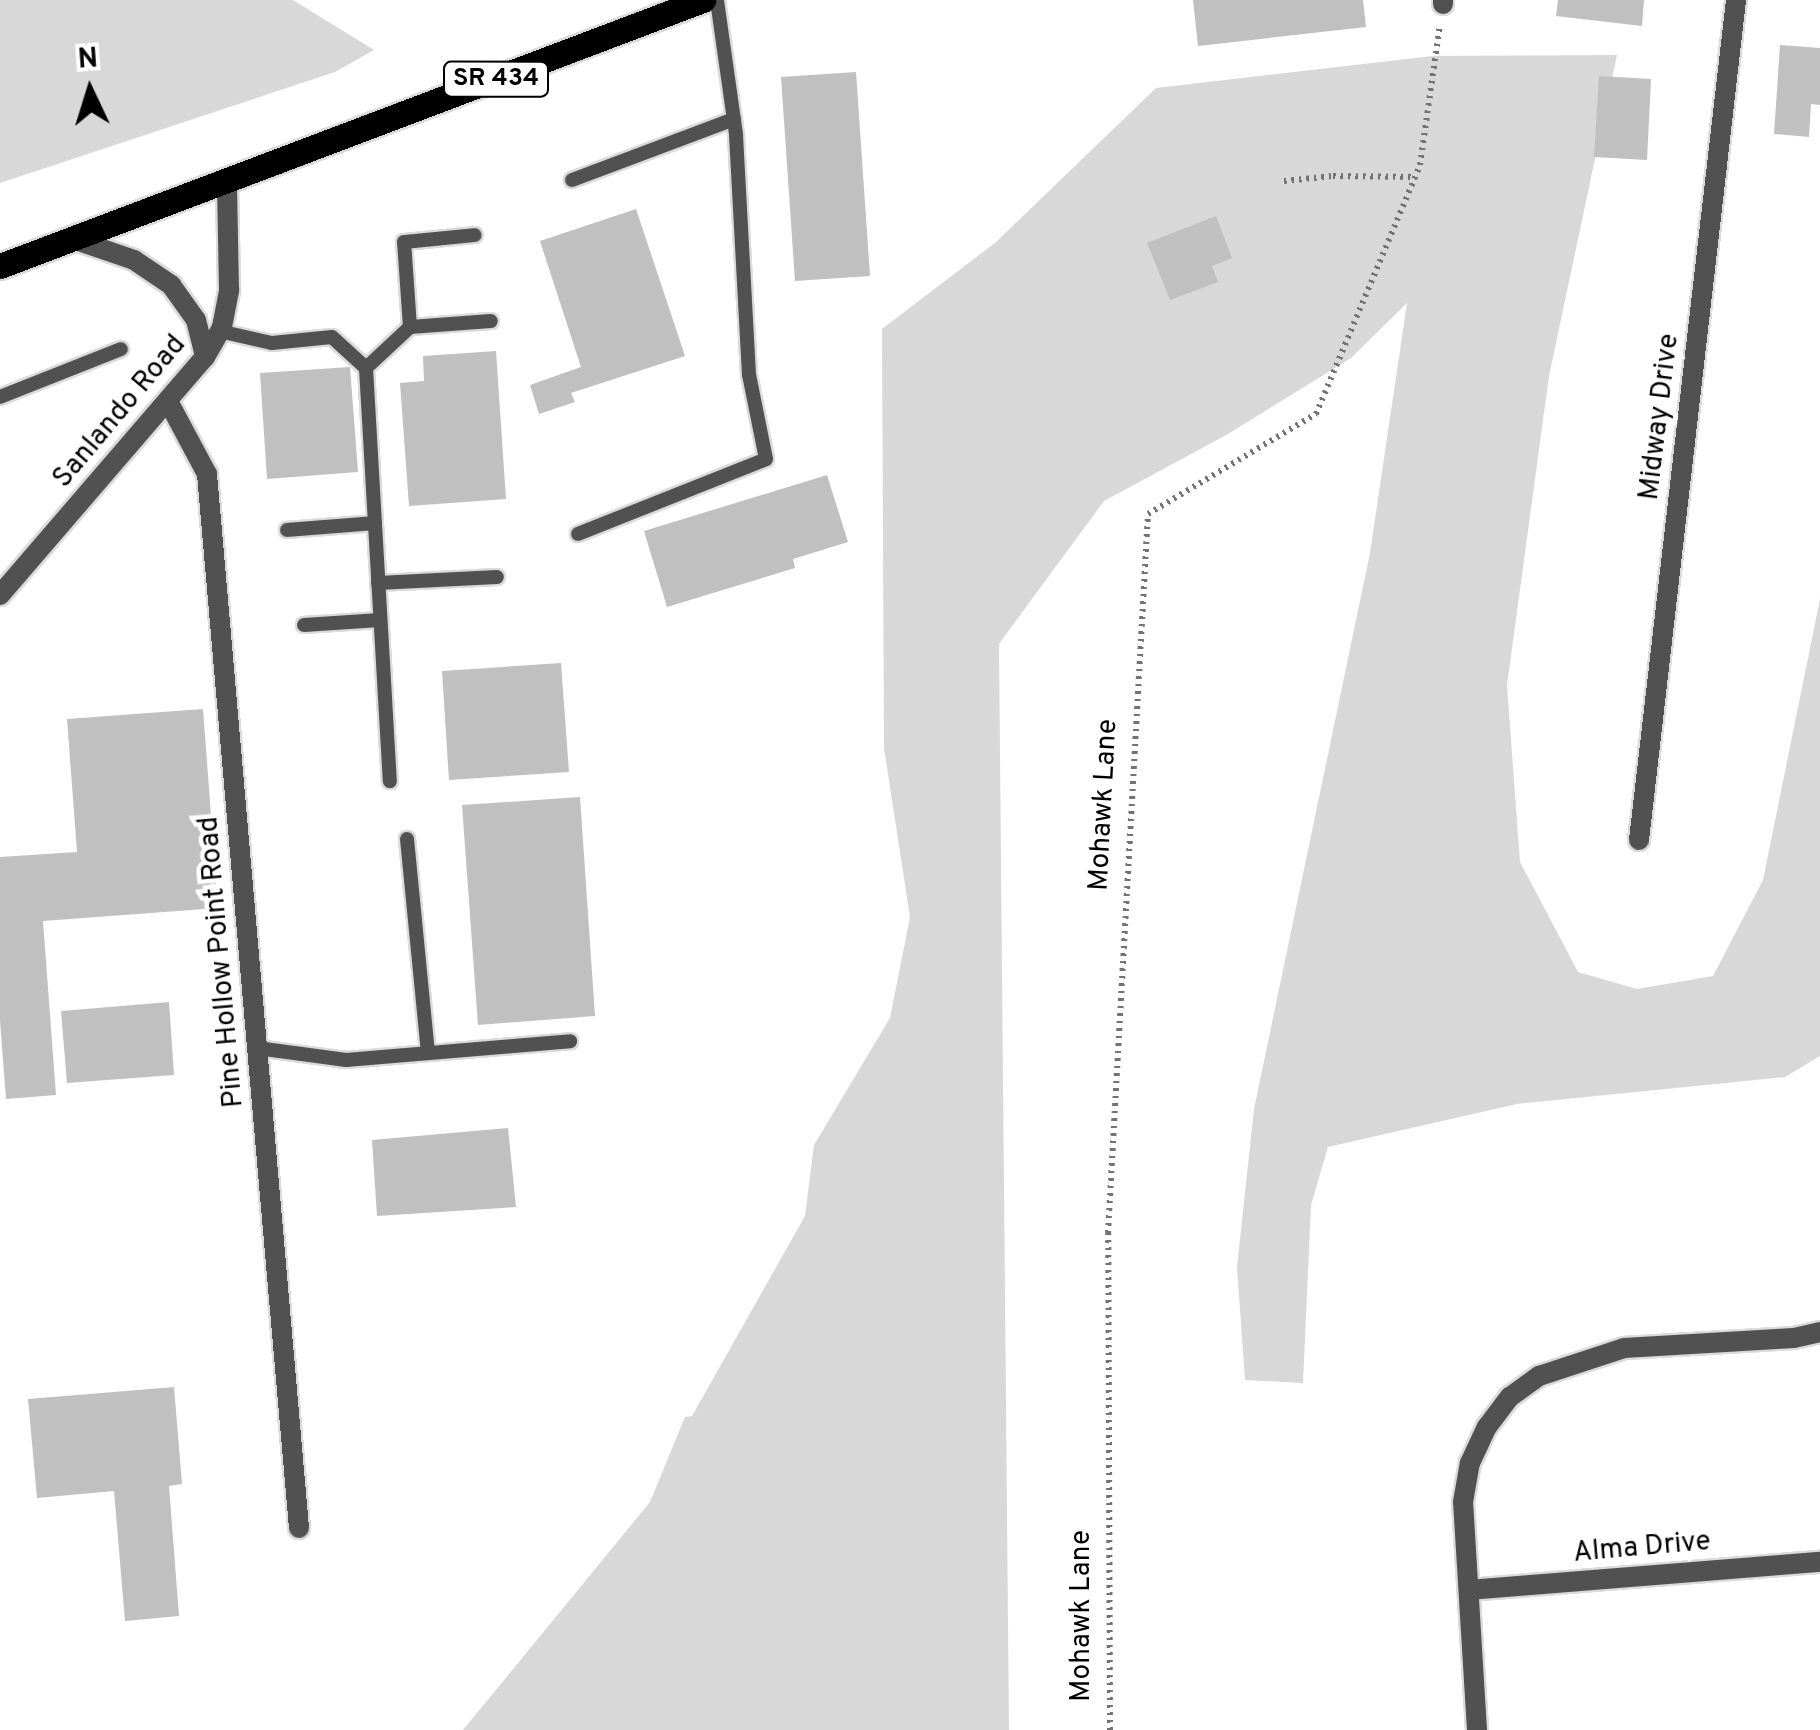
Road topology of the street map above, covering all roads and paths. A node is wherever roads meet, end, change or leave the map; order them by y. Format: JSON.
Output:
{"nodes":[{"id":1,"x":703,"y":0,"type":"edge"},
{"id":2,"x":717,"y":0,"type":"edge"},
{"id":3,"x":1736,"y":0,"type":"edge"},
{"id":4,"x":1443,"y":2,"type":"edge"},
{"id":5,"x":734,"y":119,"type":"junction"},
{"id":6,"x":1416,"y":176,"type":"junction"},
{"id":7,"x":572,"y":180,"type":"dead end"},
{"id":8,"x":1284,"y":181,"type":"dead end"},
{"id":9,"x":227,"y":182,"type":"junction"},
{"id":10,"x":475,"y":235,"type":"dead end"},
{"id":11,"x":73,"y":239,"type":"junction"},
{"id":12,"x":0,"y":266,"type":"edge"},
{"id":13,"x":490,"y":321,"type":"dead end"},
{"id":14,"x":410,"y":328,"type":"junction"},
{"id":15,"x":220,"y":331,"type":"junction"},
{"id":16,"x":121,"y":349,"type":"dead end"},
{"id":17,"x":205,"y":357,"type":"junction"},
{"id":18,"x":366,"y":368,"type":"junction"},
{"id":19,"x":0,"y":397,"type":"edge"},
{"id":20,"x":168,"y":401,"type":"junction"},
{"id":21,"x":375,"y":523,"type":"junction"},
{"id":22,"x":287,"y":530,"type":"dead end"},
{"id":23,"x":578,"y":534,"type":"dead end"},
{"id":24,"x":497,"y":576,"type":"dead end"},
{"id":25,"x":378,"y":583,"type":"junction"},
{"id":26,"x":0,"y":595,"type":"edge"},
{"id":27,"x":380,"y":620,"type":"junction"},
{"id":28,"x":304,"y":624,"type":"dead end"},
{"id":29,"x":390,"y":780,"type":"dead end"},
{"id":30,"x":407,"y":839,"type":"dead end"},
{"id":31,"x":1639,"y":840,"type":"dead end"},
{"id":32,"x":570,"y":1040,"type":"dead end"},
{"id":33,"x":257,"y":1048,"type":"junction"},
{"id":34,"x":428,"y":1053,"type":"junction"},
{"id":35,"x":1820,"y":1332,"type":"edge"},
{"id":36,"x":299,"y":1528,"type":"dead end"},
{"id":37,"x":1820,"y":1562,"type":"edge"},
{"id":38,"x":1469,"y":1590,"type":"junction"},
{"id":39,"x":1110,"y":1730,"type":"edge"},
{"id":40,"x":1477,"y":1730,"type":"edge"}],
"edges":[{"from":1,"to":9,"type":"main road","number":"SR 434"},
{"from":2,"to":5,"type":"lane"},
{"from":3,"to":31,"type":"street","name":"Midway Drive"},
{"from":4,"to":6,"type":"path","name":"Mohawk Lane"},
{"from":5,"to":7,"type":"lane"},
{"from":5,"to":23,"type":"lane"},
{"from":6,"to":8,"type":"path"},
{"from":6,"to":39,"type":"path","name":"Mohawk Lane"},
{"from":9,"to":11,"type":"main road","number":"SR 434"},
{"from":9,"to":15,"type":"street","name":"Sanlando Road"},
{"from":10,"to":14,"type":"lane"},
{"from":11,"to":12,"type":"main road","number":"SR 434"},
{"from":11,"to":17,"type":"street"},
{"from":13,"to":14,"type":"lane"},
{"from":14,"to":18,"type":"lane"},
{"from":15,"to":17,"type":"street","name":"Sanlando Road"},
{"from":15,"to":18,"type":"lane"},
{"from":16,"to":19,"type":"lane"},
{"from":17,"to":20,"type":"street","name":"Sanlando Road"},
{"from":18,"to":21,"type":"lane"},
{"from":20,"to":26,"type":"street","name":"Sanlando Road"},
{"from":20,"to":33,"type":"street","name":"Pine Hollow Point Road"},
{"from":21,"to":22,"type":"lane"},
{"from":21,"to":25,"type":"lane"},
{"from":24,"to":25,"type":"lane"},
{"from":25,"to":27,"type":"lane"},
{"from":27,"to":28,"type":"lane"},
{"from":27,"to":29,"type":"lane"},
{"from":30,"to":34,"type":"lane"},
{"from":32,"to":34,"type":"lane"},
{"from":33,"to":34,"type":"lane"},
{"from":33,"to":36,"type":"street","name":"Pine Hollow Point Road"},
{"from":35,"to":38,"type":"street"},
{"from":37,"to":38,"type":"street","name":"Alma Drive"},
{"from":38,"to":40,"type":"street"}]}
